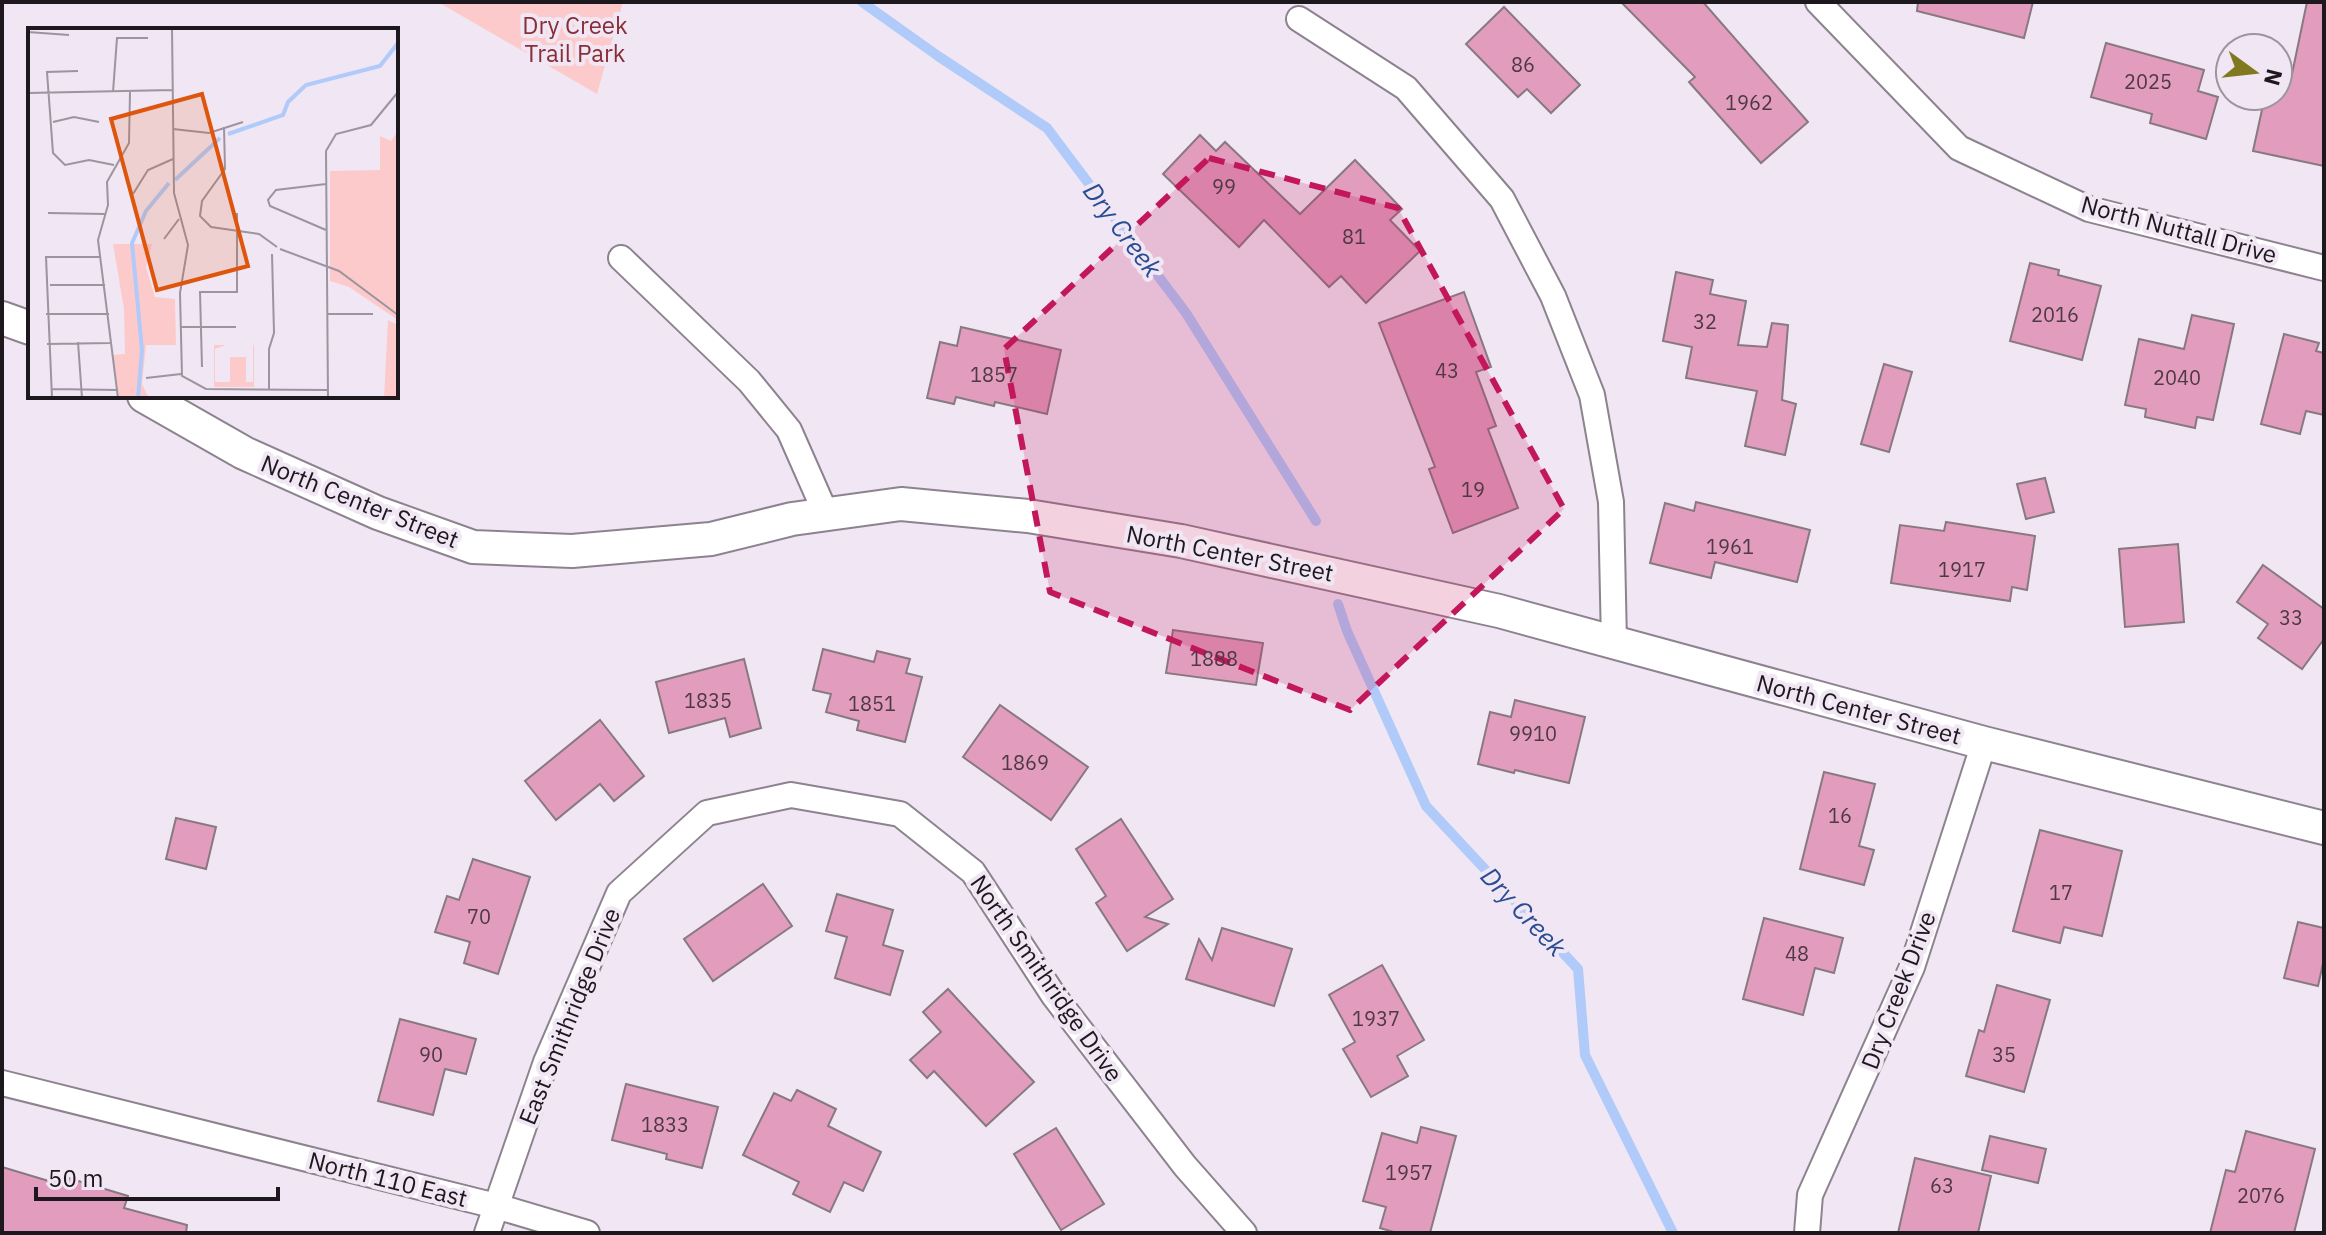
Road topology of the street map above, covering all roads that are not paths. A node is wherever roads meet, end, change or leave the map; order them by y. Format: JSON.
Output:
{"nodes":[{"id":1,"x":1818,"y":2,"type":"edge"},
{"id":2,"x":1299,"y":19,"type":"dead end"},
{"id":3,"x":621,"y":258,"type":"dead end"},
{"id":4,"x":2324,"y":268,"type":"edge"},
{"id":5,"x":2,"y":318,"type":"edge"},
{"id":6,"x":28,"y":327,"type":"edge"},
{"id":7,"x":148,"y":398,"type":"edge"},
{"id":8,"x":826,"y":514,"type":"junction"},
{"id":9,"x":1614,"y":643,"type":"junction"},
{"id":10,"x":1984,"y":743,"type":"junction"},
{"id":11,"x":707,"y":813,"type":"joint"},
{"id":12,"x":2324,"y":828,"type":"edge"},
{"id":13,"x":2,"y":1083,"type":"edge"},
{"id":14,"x":496,"y":1206,"type":"junction"},
{"id":15,"x":487,"y":1233,"type":"edge"},
{"id":16,"x":587,"y":1233,"type":"edge"},
{"id":17,"x":1244,"y":1233,"type":"edge"},
{"id":18,"x":1807,"y":1233,"type":"edge"}],
"edges":[{"from":1,"to":4,"type":"street","name":"North Nuttall Drive"},
{"from":2,"to":9,"type":"street"},
{"from":3,"to":8,"type":"street"},
{"from":5,"to":6,"type":"street"},
{"from":7,"to":8,"type":"street","name":"North Center Street"},
{"from":8,"to":9,"type":"street","name":"North Center Street"},
{"from":9,"to":10,"type":"street","name":"North Center Street"},
{"from":10,"to":12,"type":"street","name":"North Center Street"},
{"from":10,"to":18,"type":"street","name":"Dry Creek Drive"},
{"from":11,"to":14,"type":"street","name":"East Smithridge Drive"},
{"from":11,"to":17,"type":"street","name":"North Smithridge Drive"},
{"from":13,"to":14,"type":"street","name":"North 110 East"},
{"from":14,"to":15,"type":"street","name":"East Smithridge Drive"},
{"from":14,"to":16,"type":"street","name":"North 110 East"}]}
